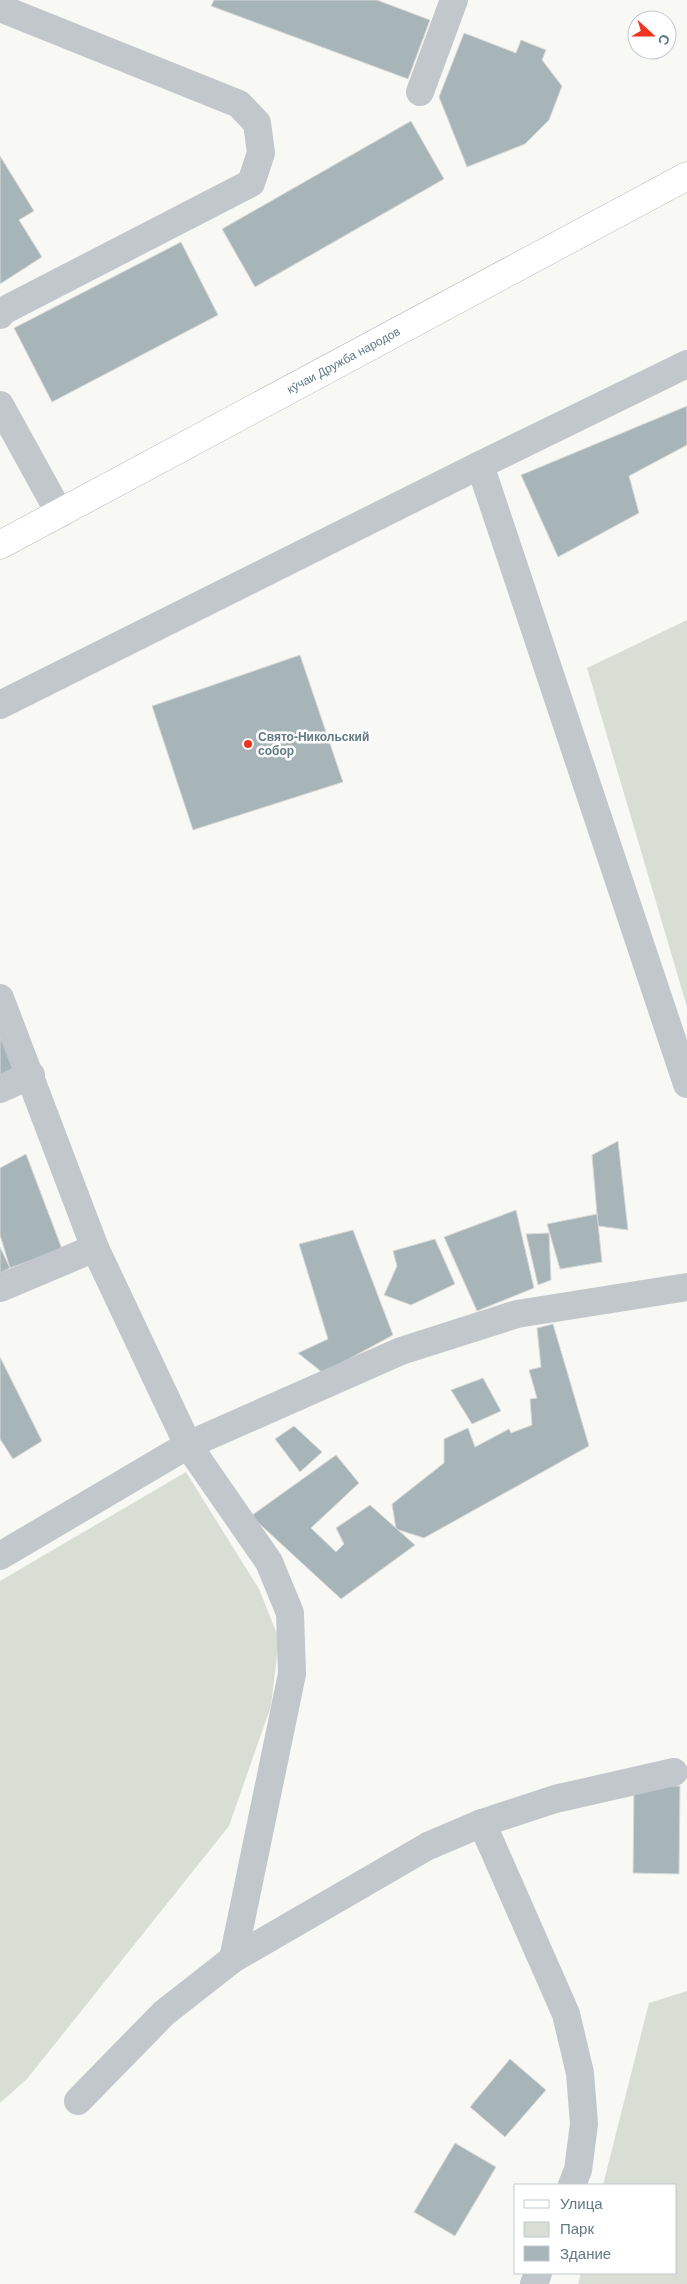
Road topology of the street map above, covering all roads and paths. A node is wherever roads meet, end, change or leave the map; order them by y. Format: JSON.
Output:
{"nodes":[{"id":1,"x":454,"y":0,"type":"edge"},
{"id":2,"x":0,"y":8,"type":"edge"},
{"id":3,"x":420,"y":92,"type":"dead end"},
{"id":4,"x":687,"y":176,"type":"edge"},
{"id":5,"x":0,"y":315,"type":"edge"},
{"id":6,"x":687,"y":364,"type":"edge"},
{"id":7,"x":0,"y":405,"type":"edge"},
{"id":8,"x":480,"y":465,"type":"junction"},
{"id":9,"x":60,"y":514,"type":"junction"},
{"id":10,"x":0,"y":545,"type":"edge"},
{"id":11,"x":0,"y":705,"type":"edge"},
{"id":12,"x":0,"y":998,"type":"edge"},
{"id":13,"x":31,"y":1075,"type":"junction"},
{"id":14,"x":687,"y":1084,"type":"edge"},
{"id":15,"x":0,"y":1089,"type":"edge"},
{"id":16,"x":95,"y":1248,"type":"junction"},
{"id":17,"x":687,"y":1287,"type":"edge"},
{"id":18,"x":0,"y":1288,"type":"edge"},
{"id":19,"x":188,"y":1445,"type":"junction"},
{"id":20,"x":0,"y":1556,"type":"edge"},
{"id":21,"x":674,"y":1772,"type":"dead end"},
{"id":22,"x":482,"y":1823,"type":"junction"},
{"id":23,"x":233,"y":1959,"type":"junction"},
{"id":24,"x":78,"y":2102,"type":"dead end"},
{"id":25,"x":572,"y":2184,"type":"edge"}],
"edges":[{"from":1,"to":3,"type":"lane"},
{"from":2,"to":5,"type":"lane"},
{"from":4,"to":9,"type":"main road","name":"кӯчаи Дружба народов"},
{"from":6,"to":8,"type":"lane"},
{"from":7,"to":9,"type":"lane"},
{"from":8,"to":11,"type":"lane"},
{"from":8,"to":14,"type":"lane"},
{"from":9,"to":10,"type":"main road","name":"кӯчаи Дружба народов"},
{"from":12,"to":13,"type":"lane"},
{"from":13,"to":15,"type":"lane"},
{"from":13,"to":16,"type":"lane"},
{"from":16,"to":18,"type":"lane"},
{"from":16,"to":19,"type":"lane"},
{"from":17,"to":19,"type":"lane"},
{"from":19,"to":20,"type":"lane"},
{"from":19,"to":23,"type":"lane"},
{"from":21,"to":22,"type":"lane"},
{"from":22,"to":23,"type":"lane"},
{"from":22,"to":25,"type":"lane"},
{"from":23,"to":24,"type":"lane"}]}
